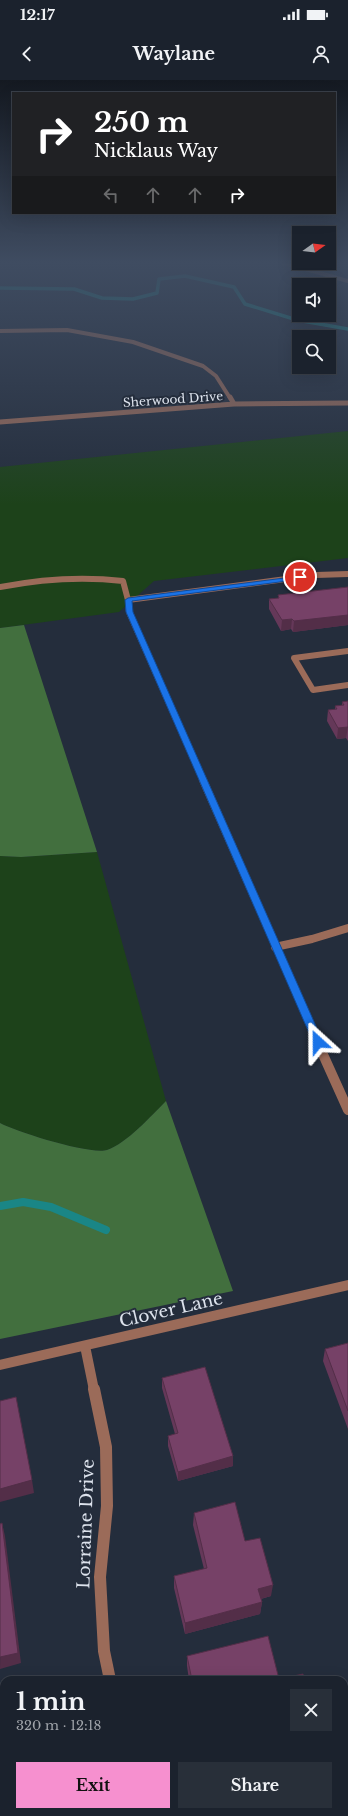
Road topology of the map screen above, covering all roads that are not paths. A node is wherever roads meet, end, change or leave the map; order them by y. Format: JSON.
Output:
{"nodes":[{"id":1,"x":134,"y":343,"type":"edge"},
{"id":2,"x":234,"y":404,"type":"junction"},
{"id":3,"x":348,"y":404,"type":"edge"},
{"id":4,"x":0,"y":422,"type":"edge"},
{"id":5,"x":348,"y":574,"type":"edge"},
{"id":6,"x":0,"y":587,"type":"edge"},
{"id":7,"x":128,"y":600,"type":"junction"},
{"id":8,"x":348,"y":651,"type":"edge"},
{"id":9,"x":348,"y":685,"type":"edge"},
{"id":10,"x":348,"y":928,"type":"edge"},
{"id":11,"x":275,"y":947,"type":"junction"},
{"id":12,"x":348,"y":1110,"type":"edge"},
{"id":13,"x":348,"y":1285,"type":"edge"},
{"id":14,"x":85,"y":1346,"type":"junction"},
{"id":15,"x":0,"y":1365,"type":"edge"},
{"id":16,"x":109,"y":1676,"type":"edge"}],
"edges":[{"from":1,"to":2,"type":"street"},
{"from":2,"to":3,"type":"street","name":"Sherwood Drive"},
{"from":2,"to":4,"type":"street","name":"Sherwood Drive"},
{"from":5,"to":7,"type":"street"},
{"from":6,"to":7,"type":"street"},
{"from":7,"to":11,"type":"street"},
{"from":8,"to":9,"type":"street"},
{"from":10,"to":11,"type":"street"},
{"from":11,"to":12,"type":"street"},
{"from":13,"to":14,"type":"street","name":"Clover Lane"},
{"from":14,"to":15,"type":"street","name":"Clover Lane"},
{"from":14,"to":16,"type":"street","name":"Lorraine Drive"}]}
